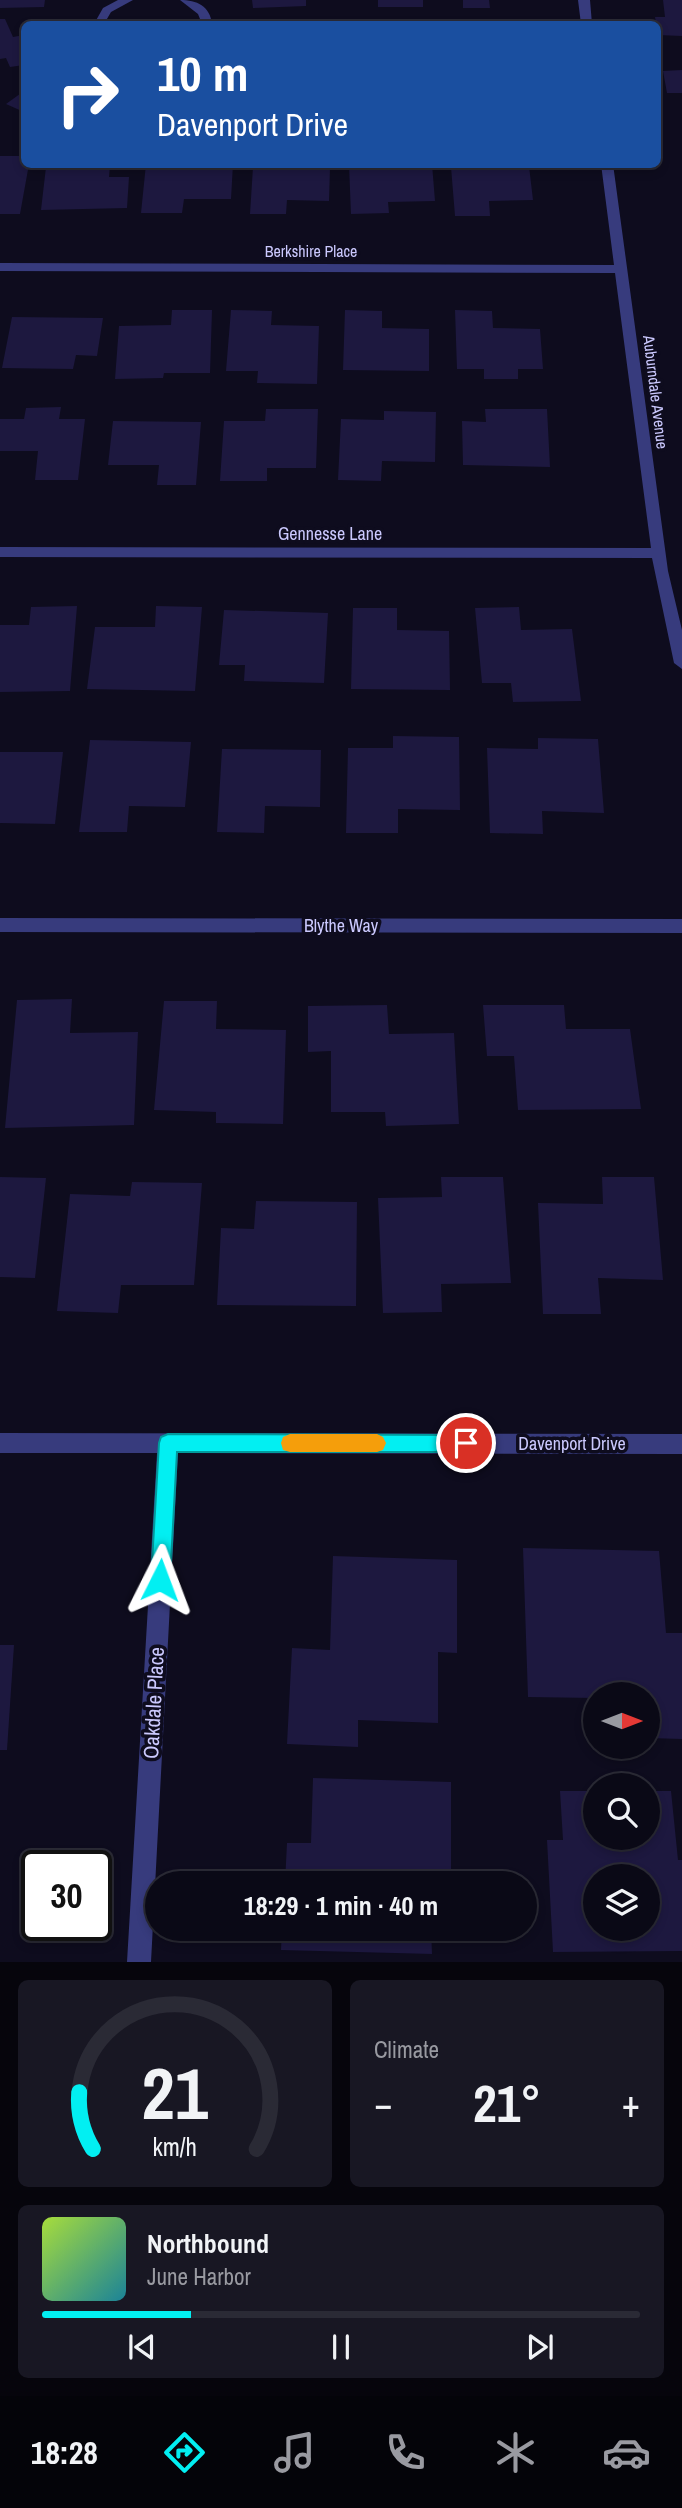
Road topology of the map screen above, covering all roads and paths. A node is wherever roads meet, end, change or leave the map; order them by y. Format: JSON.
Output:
{"nodes":[{"id":1,"x":127,"y":0,"type":"edge"},
{"id":2,"x":186,"y":0,"type":"edge"},
{"id":3,"x":584,"y":0,"type":"edge"},
{"id":4,"x":101,"y":21,"type":"edge"},
{"id":5,"x":207,"y":21,"type":"edge"},
{"id":6,"x":587,"y":21,"type":"edge"},
{"id":7,"x":608,"y":168,"type":"edge"},
{"id":8,"x":0,"y":267,"type":"edge"},
{"id":9,"x":622,"y":269,"type":"junction"},
{"id":10,"x":0,"y":552,"type":"edge"},
{"id":11,"x":659,"y":553,"type":"junction"},
{"id":12,"x":682,"y":663,"type":"edge"},
{"id":13,"x":0,"y":925,"type":"edge"},
{"id":14,"x":682,"y":926,"type":"edge"},
{"id":15,"x":0,"y":1443,"type":"edge"},
{"id":16,"x":168,"y":1443,"type":"junction"},
{"id":17,"x":682,"y":1444,"type":"edge"},
{"id":18,"x":139,"y":1962,"type":"edge"}],
"edges":[{"from":1,"to":4,"type":"street"},
{"from":2,"to":5,"type":"street"},
{"from":3,"to":6,"type":"street"},
{"from":7,"to":9,"type":"street","name":"Auburndale Avenue"},
{"from":8,"to":9,"type":"street","name":"Berkshire Place"},
{"from":9,"to":11,"type":"street","name":"Auburndale Avenue"},
{"from":10,"to":11,"type":"street","name":"Gennesse Lane"},
{"from":11,"to":12,"type":"street","name":"Auburndale Avenue"},
{"from":13,"to":14,"type":"street","name":"Blythe Way"},
{"from":15,"to":16,"type":"street","name":"Davenport Drive"},
{"from":16,"to":17,"type":"street","name":"Davenport Drive"},
{"from":16,"to":18,"type":"street","name":"Oakdale Place"}]}
